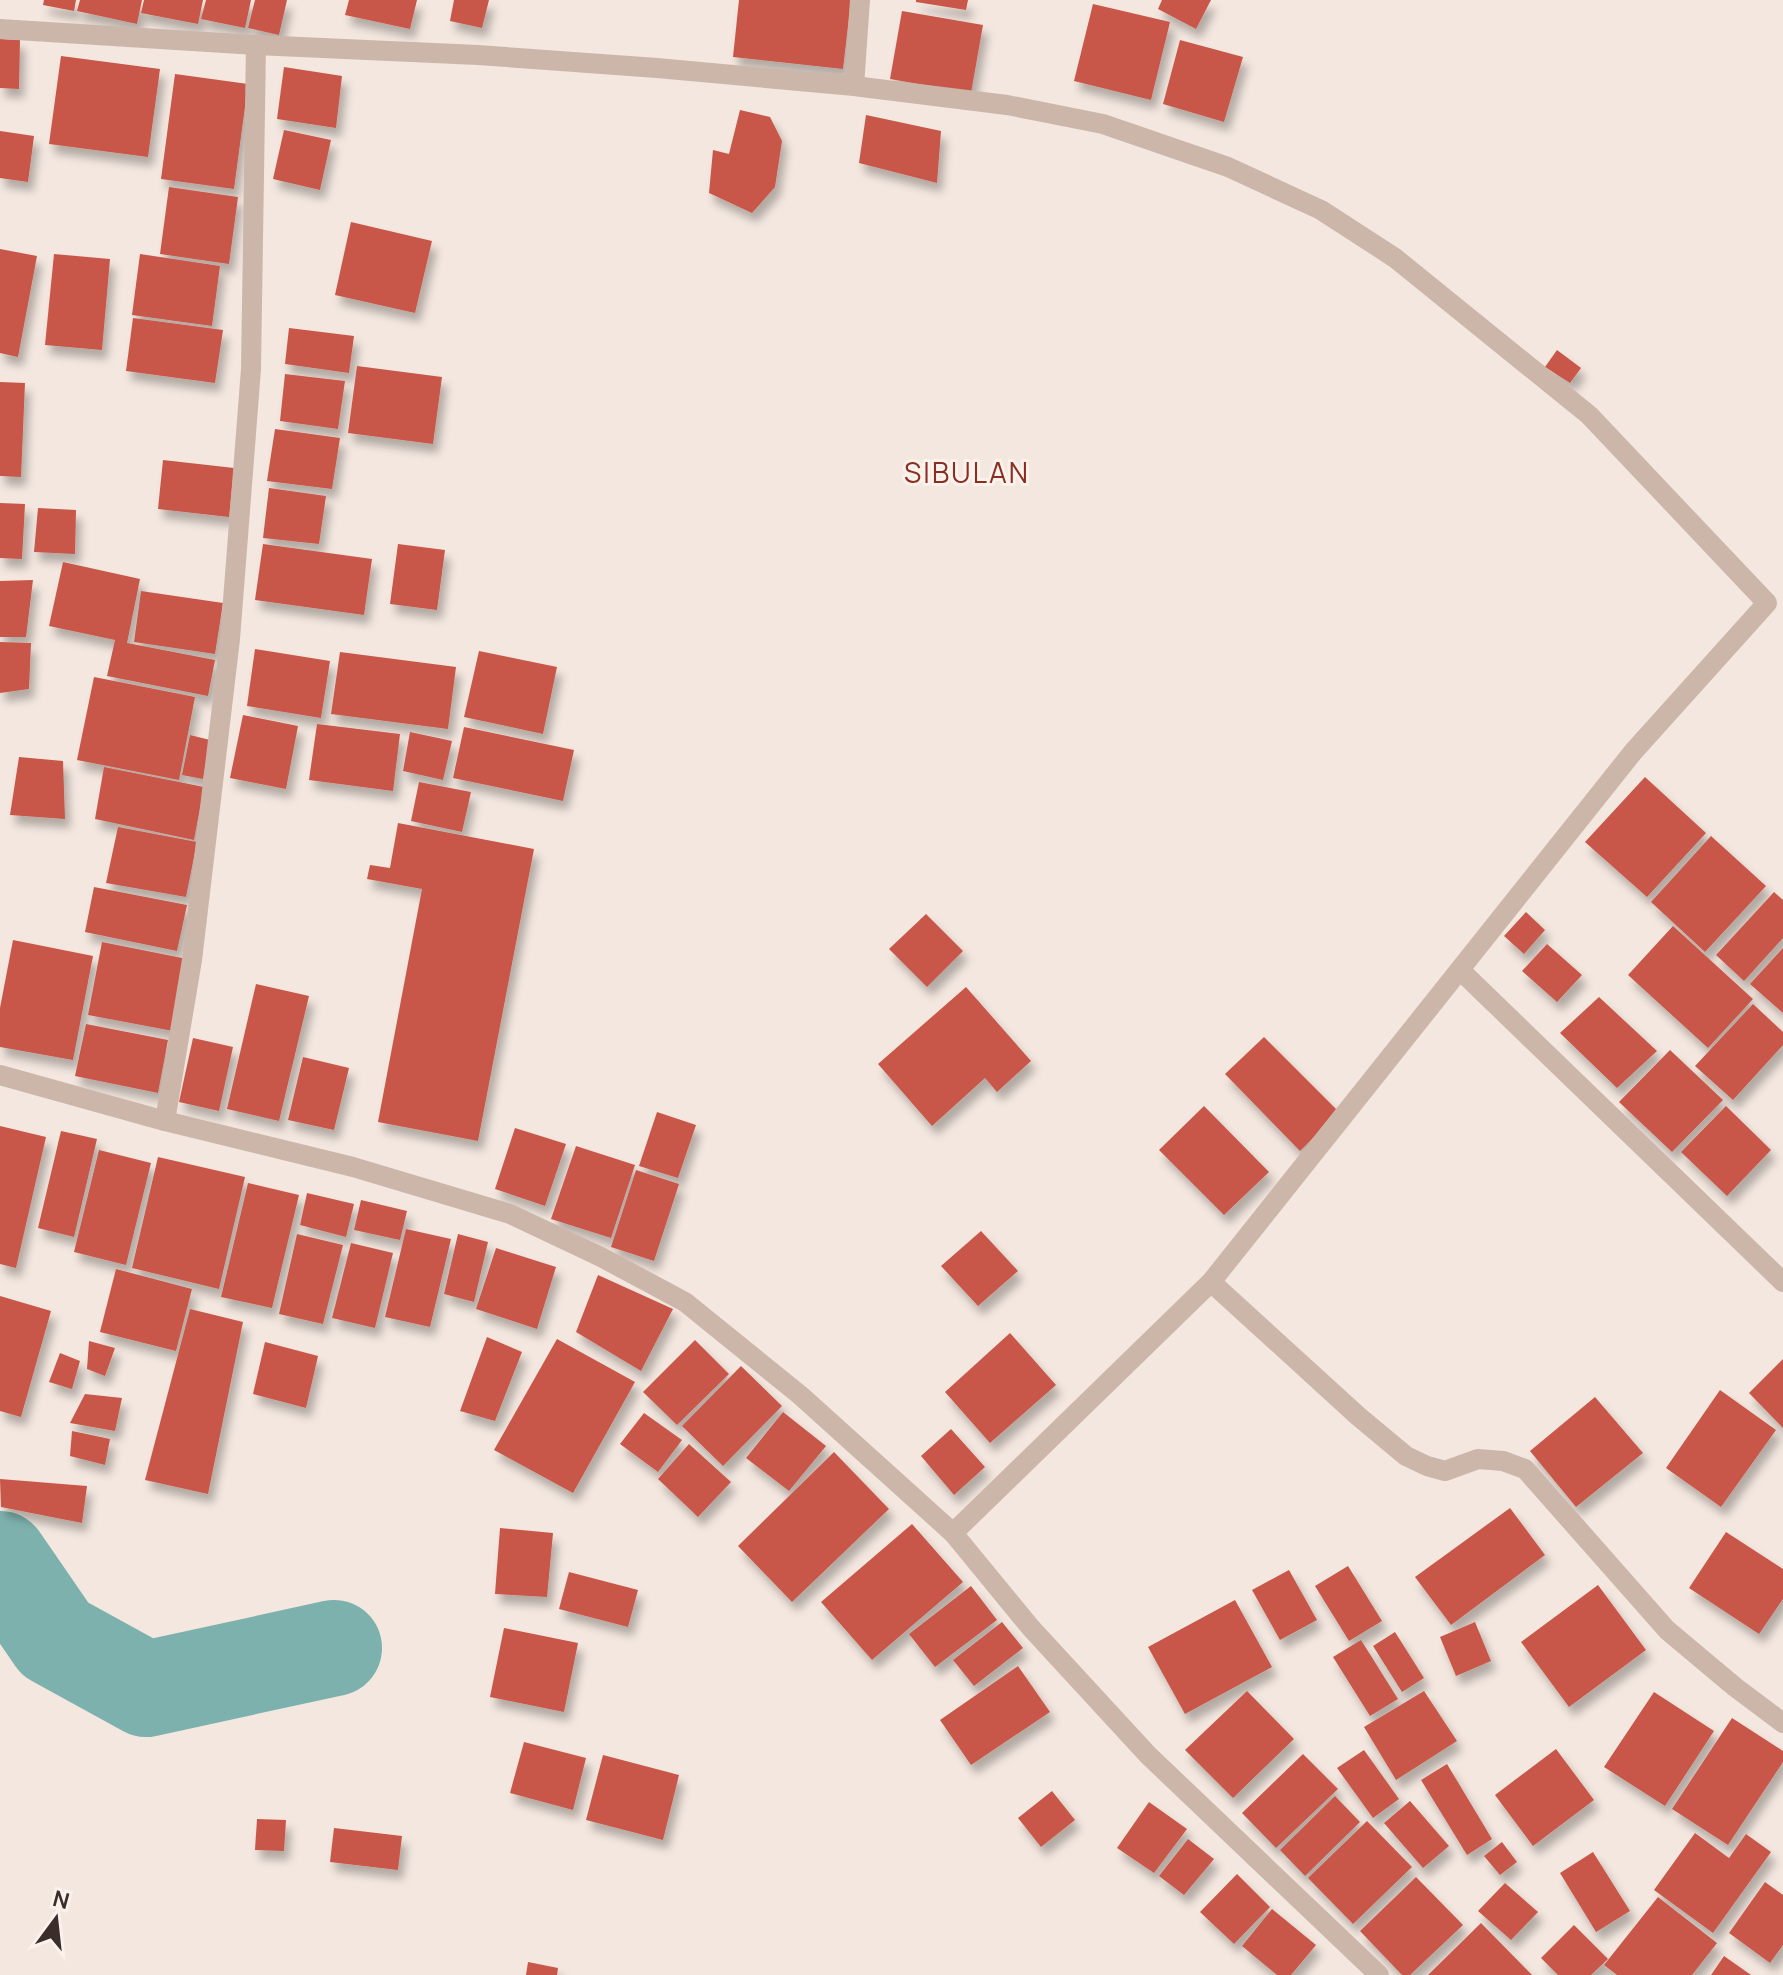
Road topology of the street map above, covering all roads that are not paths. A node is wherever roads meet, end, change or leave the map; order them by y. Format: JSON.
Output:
{"nodes":[{"id":1,"x":860,"y":0,"type":"edge"},
{"id":2,"x":0,"y":29,"type":"edge"},
{"id":3,"x":256,"y":45,"type":"junction"},
{"id":4,"x":854,"y":86,"type":"junction"},
{"id":5,"x":1460,"y":970,"type":"junction"},
{"id":6,"x":0,"y":1075,"type":"edge"},
{"id":7,"x":165,"y":1121,"type":"junction"},
{"id":8,"x":1211,"y":1282,"type":"junction"},
{"id":9,"x":1783,"y":1282,"type":"edge"},
{"id":10,"x":953,"y":1533,"type":"junction"},
{"id":11,"x":1783,"y":1723,"type":"edge"},
{"id":12,"x":1379,"y":1975,"type":"edge"}],
"edges":[{"from":1,"to":4,"type":"street"},
{"from":2,"to":3,"type":"street"},
{"from":3,"to":4,"type":"street"},
{"from":3,"to":7,"type":"street"},
{"from":4,"to":5,"type":"street"},
{"from":5,"to":8,"type":"street"},
{"from":5,"to":9,"type":"street"},
{"from":6,"to":7,"type":"street"},
{"from":7,"to":10,"type":"street"},
{"from":8,"to":10,"type":"street"},
{"from":8,"to":11,"type":"street"},
{"from":10,"to":12,"type":"street"}]}
